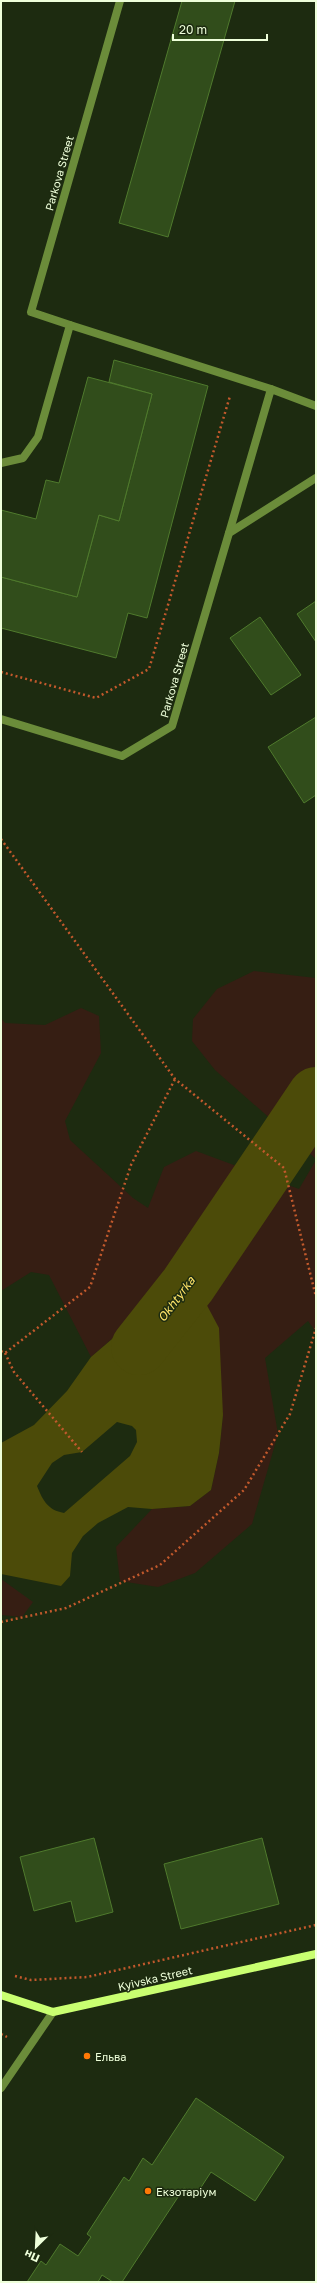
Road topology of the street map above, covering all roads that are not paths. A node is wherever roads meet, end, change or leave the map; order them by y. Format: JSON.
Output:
{"nodes":[{"id":1,"x":120,"y":1,"type":"edge"},
{"id":2,"x":70,"y":325,"type":"junction"},
{"id":3,"x":271,"y":389,"type":"junction"},
{"id":4,"x":316,"y":406,"type":"edge"},
{"id":5,"x":1,"y":462,"type":"edge"},
{"id":6,"x":316,"y":478,"type":"edge"},
{"id":7,"x":229,"y":533,"type":"junction"},
{"id":8,"x":1,"y":719,"type":"edge"},
{"id":9,"x":316,"y":1954,"type":"edge"},
{"id":10,"x":1,"y":1995,"type":"edge"},
{"id":11,"x":53,"y":2012,"type":"junction"},
{"id":12,"x":1,"y":2088,"type":"edge"}],
"edges":[{"from":1,"to":2,"type":"street","name":"Parkova Street"},
{"from":2,"to":3,"type":"street","name":"Parkova Street"},
{"from":2,"to":5,"type":"street"},
{"from":3,"to":4,"type":"street","name":"Parkova Street"},
{"from":3,"to":7,"type":"street","name":"Parkova Street"},
{"from":6,"to":7,"type":"street"},
{"from":7,"to":8,"type":"street","name":"Parkova Street"},
{"from":9,"to":11,"type":"main road","name":"Kyivska Street"},
{"from":10,"to":11,"type":"main road"},
{"from":11,"to":12,"type":"street"}]}
